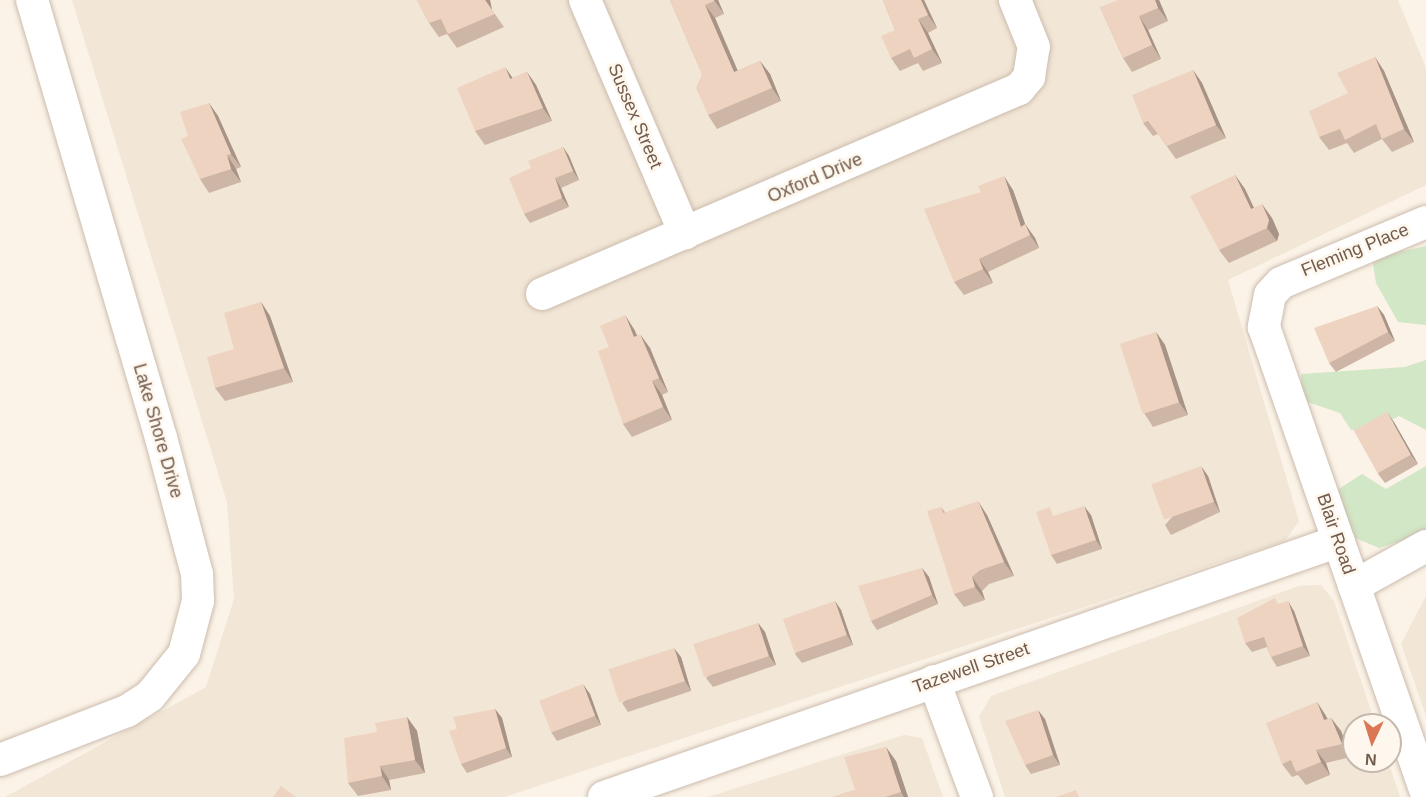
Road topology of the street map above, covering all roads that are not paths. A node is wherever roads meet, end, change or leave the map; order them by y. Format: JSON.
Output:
{"nodes":[{"id":1,"x":32,"y":0,"type":"edge"},
{"id":2,"x":585,"y":0,"type":"edge"},
{"id":3,"x":1020,"y":11,"type":"edge"},
{"id":4,"x":1426,"y":222,"type":"edge"},
{"id":5,"x":685,"y":233,"type":"junction"},
{"id":6,"x":1285,"y":280,"type":"joint"},
{"id":7,"x":542,"y":294,"type":"dead end"},
{"id":8,"x":1339,"y":541,"type":"junction"},
{"id":9,"x":1426,"y":546,"type":"edge"},
{"id":10,"x":1354,"y":586,"type":"junction"},
{"id":11,"x":934,"y":681,"type":"junction"},
{"id":12,"x":0,"y":760,"type":"edge"},
{"id":13,"x":1426,"y":792,"type":"edge"},
{"id":14,"x":604,"y":797,"type":"edge"},
{"id":15,"x":977,"y":797,"type":"edge"}],
"edges":[{"from":1,"to":12,"type":"street","name":"Lake Shore Drive"},
{"from":2,"to":5,"type":"street","name":"Sussex Street"},
{"from":3,"to":5,"type":"street","name":"Oxford Drive"},
{"from":4,"to":6,"type":"street","name":"Fleming Place"},
{"from":5,"to":7,"type":"street","name":"Oxford Drive"},
{"from":6,"to":8,"type":"street","name":"Blair Road"},
{"from":8,"to":10,"type":"street","name":"Blair Road"},
{"from":8,"to":11,"type":"street","name":"Tazewell Street"},
{"from":9,"to":10,"type":"street"},
{"from":10,"to":13,"type":"street","name":"Blair Road"},
{"from":11,"to":14,"type":"street","name":"Tazewell Street"},
{"from":11,"to":15,"type":"street"}]}
